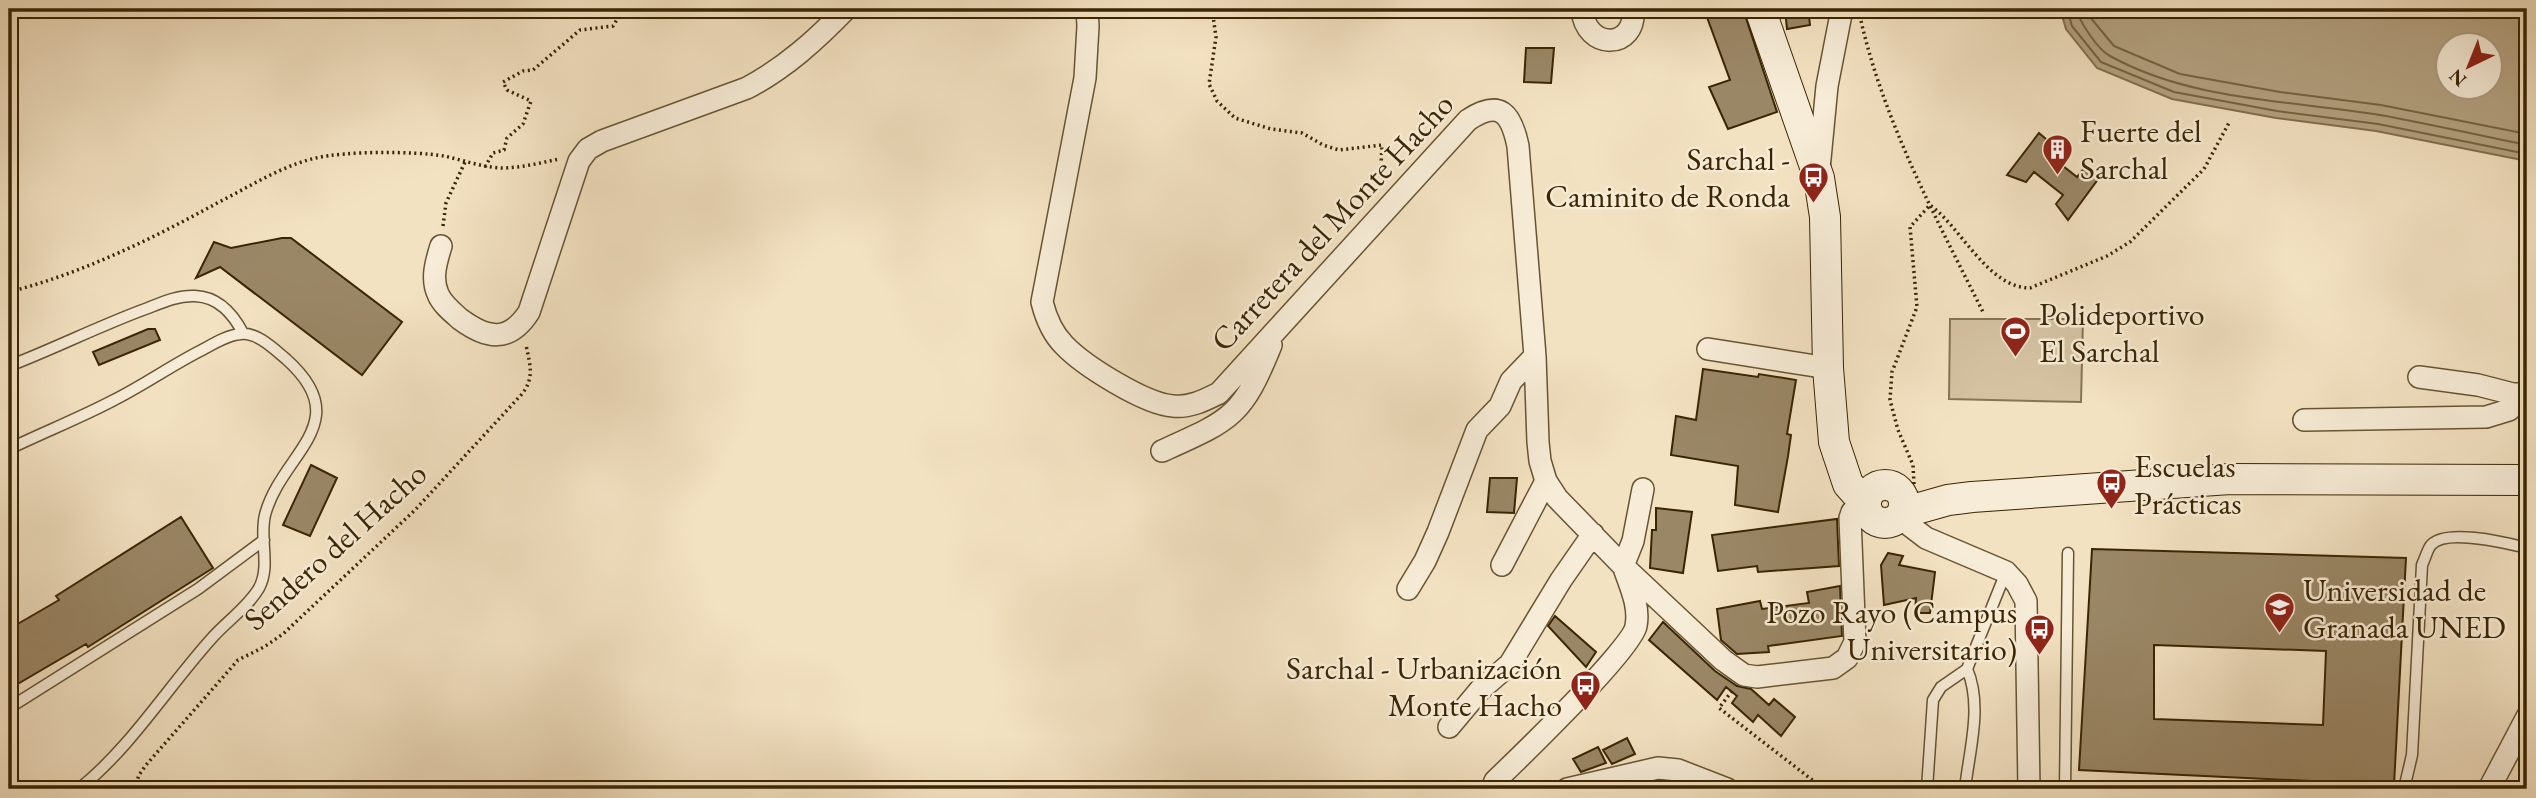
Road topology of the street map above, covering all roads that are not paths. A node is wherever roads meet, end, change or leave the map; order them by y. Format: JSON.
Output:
{"nodes":[{"id":1,"x":846,"y":9,"type":"edge"},
{"id":2,"x":1087,"y":9,"type":"edge"},
{"id":3,"x":1582,"y":9,"type":"edge"},
{"id":4,"x":1633,"y":9,"type":"edge"},
{"id":5,"x":1760,"y":9,"type":"edge"},
{"id":6,"x":1851,"y":12,"type":"edge"},
{"id":7,"x":1819,"y":178,"type":"junction"},
{"id":8,"x":441,"y":246,"type":"road end"},
{"id":9,"x":1277,"y":330,"type":"junction"},
{"id":10,"x":243,"y":333,"type":"junction"},
{"id":11,"x":1708,"y":349,"type":"dead end"},
{"id":12,"x":1535,"y":356,"type":"junction"},
{"id":13,"x":9,"y":366,"type":"edge"},
{"id":14,"x":1828,"y":368,"type":"junction"},
{"id":15,"x":2419,"y":377,"type":"dead end"},
{"id":16,"x":2527,"y":394,"type":"edge"},
{"id":17,"x":2304,"y":420,"type":"dead end"},
{"id":18,"x":9,"y":449,"type":"edge"},
{"id":19,"x":1162,"y":451,"type":"dead end"},
{"id":20,"x":2527,"y":480,"type":"edge"},
{"id":21,"x":1546,"y":481,"type":"junction"},
{"id":22,"x":1643,"y":489,"type":"dead end"},
{"id":23,"x":1890,"y":500,"type":"junction"},
{"id":24,"x":1592,"y":534,"type":"junction"},
{"id":25,"x":264,"y":540,"type":"junction"},
{"id":26,"x":2527,"y":548,"type":"edge"},
{"id":27,"x":2068,"y":553,"type":"dead end"},
{"id":28,"x":1502,"y":565,"type":"dead end"},
{"id":29,"x":1623,"y":566,"type":"junction"},
{"id":30,"x":2007,"y":572,"type":"junction"},
{"id":31,"x":1408,"y":589,"type":"dead end"},
{"id":32,"x":1668,"y":609,"type":"junction"},
{"id":33,"x":1636,"y":626,"type":"junction"},
{"id":34,"x":1967,"y":670,"type":"junction"},
{"id":35,"x":9,"y":708,"type":"edge"},
{"id":36,"x":2527,"y":717,"type":"edge"},
{"id":37,"x":1449,"y":727,"type":"dead end"},
{"id":38,"x":1696,"y":784,"type":"edge"},
{"id":39,"x":79,"y":789,"type":"edge"},
{"id":40,"x":1492,"y":789,"type":"edge"},
{"id":41,"x":1567,"y":789,"type":"edge"},
{"id":42,"x":1727,"y":789,"type":"edge"},
{"id":43,"x":1927,"y":789,"type":"edge"},
{"id":44,"x":1965,"y":789,"type":"edge"},
{"id":45,"x":2029,"y":789,"type":"edge"},
{"id":46,"x":2064,"y":789,"type":"edge"},
{"id":47,"x":2404,"y":789,"type":"edge"},
{"id":48,"x":2489,"y":789,"type":"edge"}],
"edges":[{"from":1,"to":8,"type":"street"},
{"from":2,"to":9,"type":"street","name":"Carretera del Monte Hacho"},
{"from":3,"to":4,"type":"street"},
{"from":5,"to":7,"type":"main road"},
{"from":6,"to":7,"type":"street"},
{"from":7,"to":14,"type":"main road"},
{"from":9,"to":12,"type":"street","name":"Carretera del Monte Hacho"},
{"from":9,"to":19,"type":"street"},
{"from":10,"to":13,"type":"lane"},
{"from":10,"to":18,"type":"lane"},
{"from":10,"to":25,"type":"lane"},
{"from":11,"to":14,"type":"street"},
{"from":12,"to":21,"type":"street","name":"Carretera del Monte Hacho"},
{"from":12,"to":31,"type":"street"},
{"from":14,"to":23,"type":"main road"},
{"from":15,"to":16,"type":"street"},
{"from":16,"to":17,"type":"street"},
{"from":20,"to":23,"type":"main road"},
{"from":21,"to":24,"type":"street","name":"Carretera del Monte Hacho"},
{"from":21,"to":28,"type":"street"},
{"from":22,"to":29,"type":"street"},
{"from":23,"to":30,"type":"street"},
{"from":23,"to":32,"type":"street"},
{"from":24,"to":29,"type":"street","name":"Carretera del Monte Hacho"},
{"from":24,"to":37,"type":"street"},
{"from":25,"to":35,"type":"lane"},
{"from":25,"to":39,"type":"lane"},
{"from":26,"to":47,"type":"lane"},
{"from":27,"to":46,"type":"lane"},
{"from":29,"to":32,"type":"street"},
{"from":29,"to":33,"type":"street","name":"Carretera del Monte Hacho"},
{"from":30,"to":34,"type":"lane"},
{"from":30,"to":45,"type":"street"},
{"from":32,"to":33,"type":"street"},
{"from":33,"to":40,"type":"street"},
{"from":34,"to":43,"type":"lane"},
{"from":34,"to":44,"type":"lane"},
{"from":36,"to":48,"type":"street"},
{"from":38,"to":41,"type":"street"},
{"from":38,"to":42,"type":"street"}]}
